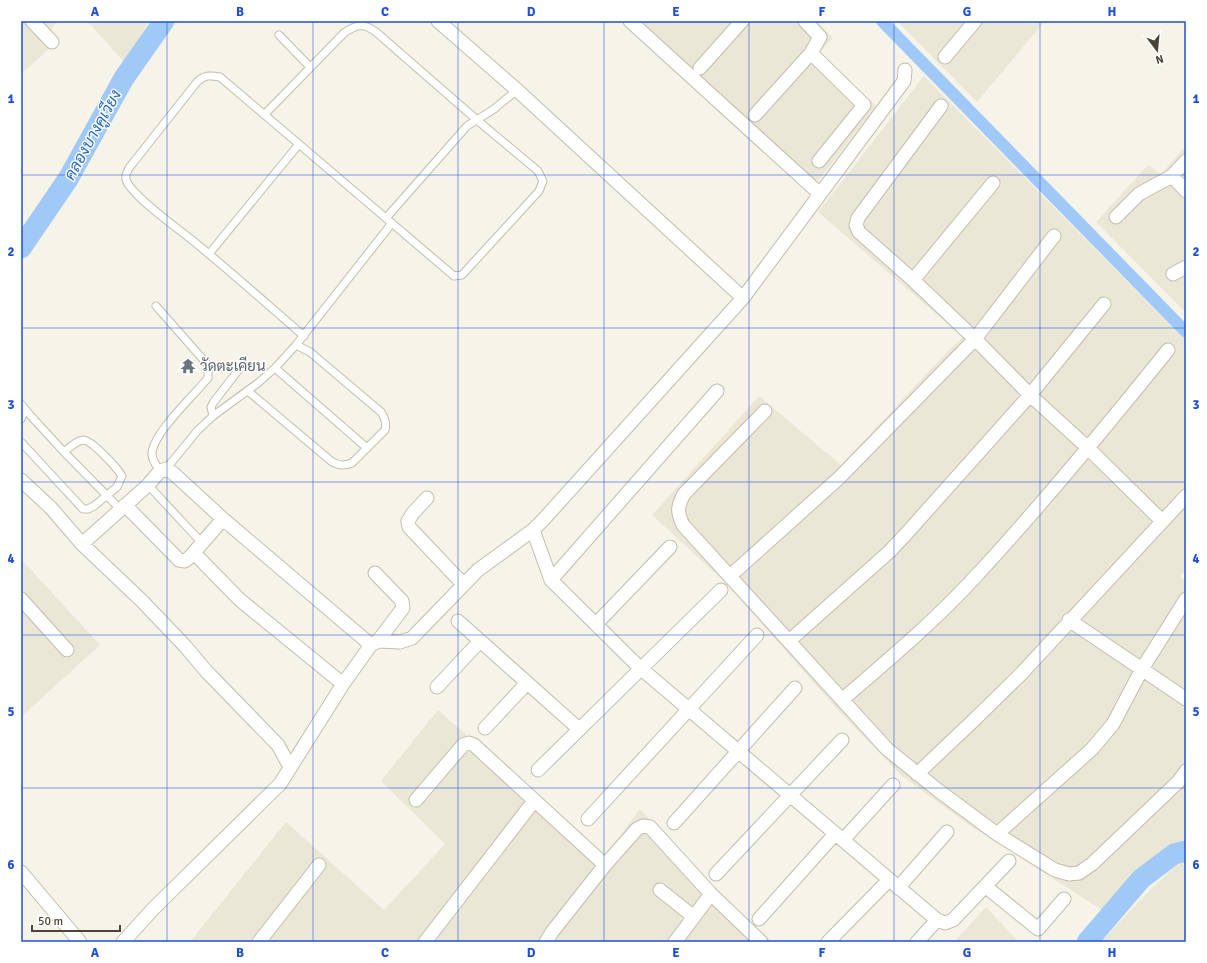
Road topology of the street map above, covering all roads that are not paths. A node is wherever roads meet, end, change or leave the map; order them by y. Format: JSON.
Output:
{"nodes":[{"id":1,"x":32,"y":21,"type":"edge"},
{"id":2,"x":438,"y":21,"type":"edge"},
{"id":3,"x":630,"y":21,"type":"edge"},
{"id":4,"x":742,"y":21,"type":"edge"},
{"id":5,"x":805,"y":21,"type":"edge"},
{"id":6,"x":975,"y":21,"type":"edge"},
{"id":7,"x":279,"y":35,"type":"dead end"},
{"id":8,"x":52,"y":42,"type":"dead end"},
{"id":9,"x":811,"y":53,"type":"junction"},
{"id":10,"x":945,"y":57,"type":"dead end"},
{"id":11,"x":310,"y":67,"type":"junction"},
{"id":12,"x":700,"y":68,"type":"dead end"},
{"id":13,"x":905,"y":70,"type":"dead end"},
{"id":14,"x":517,"y":90,"type":"junction"},
{"id":15,"x":941,"y":106,"type":"dead end"},
{"id":16,"x":264,"y":115,"type":"junction"},
{"id":17,"x":755,"y":115,"type":"dead end"},
{"id":18,"x":477,"y":120,"type":"junction"},
{"id":19,"x":299,"y":144,"type":"junction"},
{"id":20,"x":819,"y":161,"type":"dead end"},
{"id":21,"x":1186,"y":161,"type":"edge"},
{"id":22,"x":1172,"y":176,"type":"junction"},
{"id":23,"x":993,"y":183,"type":"dead end"},
{"id":24,"x":1186,"y":191,"type":"edge"},
{"id":25,"x":820,"y":194,"type":"junction"},
{"id":26,"x":1116,"y":217,"type":"dead end"},
{"id":27,"x":386,"y":218,"type":"junction"},
{"id":28,"x":392,"y":223,"type":"junction"},
{"id":29,"x":1054,"y":236,"type":"dead end"},
{"id":30,"x":209,"y":254,"type":"junction"},
{"id":31,"x":1186,"y":267,"type":"edge"},
{"id":32,"x":1173,"y":274,"type":"dead end"},
{"id":33,"x":912,"y":280,"type":"junction"},
{"id":34,"x":743,"y":298,"type":"junction"},
{"id":35,"x":1104,"y":304,"type":"dead end"},
{"id":36,"x":156,"y":306,"type":"dead end"},
{"id":37,"x":304,"y":336,"type":"junction"},
{"id":38,"x":975,"y":339,"type":"junction"},
{"id":39,"x":296,"y":345,"type":"junction"},
{"id":40,"x":1168,"y":350,"type":"dead end"},
{"id":41,"x":243,"y":364,"type":"dead end"},
{"id":42,"x":275,"y":368,"type":"junction"},
{"id":43,"x":248,"y":391,"type":"junction"},
{"id":44,"x":717,"y":391,"type":"dead end"},
{"id":45,"x":1030,"y":395,"type":"junction"},
{"id":46,"x":23,"y":406,"type":"edge"},
{"id":47,"x":765,"y":411,"type":"dead end"},
{"id":48,"x":213,"y":416,"type":"junction"},
{"id":49,"x":21,"y":419,"type":"edge"},
{"id":50,"x":21,"y":442,"type":"edge"},
{"id":51,"x":367,"y":448,"type":"junction"},
{"id":52,"x":1088,"y":448,"type":"junction"},
{"id":53,"x":64,"y":452,"type":"junction"},
{"id":54,"x":163,"y":470,"type":"junction"},
{"id":55,"x":21,"y":480,"type":"edge"},
{"id":56,"x":148,"y":484,"type":"junction"},
{"id":57,"x":106,"y":495,"type":"junction"},
{"id":58,"x":1186,"y":496,"type":"edge"},
{"id":59,"x":427,"y":498,"type":"dead end"},
{"id":60,"x":122,"y":507,"type":"junction"},
{"id":61,"x":223,"y":519,"type":"junction"},
{"id":62,"x":1162,"y":521,"type":"junction"},
{"id":63,"x":533,"y":530,"type":"junction"},
{"id":64,"x":82,"y":544,"type":"junction"},
{"id":65,"x":670,"y":547,"type":"dead end"},
{"id":66,"x":198,"y":548,"type":"junction"},
{"id":67,"x":375,"y":573,"type":"dead end"},
{"id":68,"x":730,"y":576,"type":"junction"},
{"id":69,"x":552,"y":580,"type":"junction"},
{"id":70,"x":463,"y":584,"type":"junction"},
{"id":71,"x":721,"y":590,"type":"dead end"},
{"id":72,"x":1186,"y":599,"type":"edge"},
{"id":73,"x":24,"y":607,"type":"edge"},
{"id":74,"x":1069,"y":620,"type":"junction"},
{"id":75,"x":458,"y":621,"type":"dead end"},
{"id":76,"x":596,"y":624,"type":"junction"},
{"id":77,"x":757,"y":636,"type":"dead end"},
{"id":78,"x":480,"y":641,"type":"junction"},
{"id":79,"x":789,"y":641,"type":"junction"},
{"id":80,"x":375,"y":643,"type":"junction"},
{"id":81,"x":67,"y":650,"type":"dead end"},
{"id":82,"x":1142,"y":668,"type":"junction"},
{"id":83,"x":641,"y":669,"type":"junction"},
{"id":84,"x":527,"y":683,"type":"junction"},
{"id":85,"x":343,"y":684,"type":"junction"},
{"id":86,"x":437,"y":687,"type":"dead end"},
{"id":87,"x":795,"y":688,"type":"dead end"},
{"id":88,"x":1186,"y":699,"type":"edge"},
{"id":89,"x":842,"y":700,"type":"junction"},
{"id":90,"x":689,"y":710,"type":"junction"},
{"id":91,"x":486,"y":728,"type":"dead end"},
{"id":92,"x":579,"y":729,"type":"junction"},
{"id":93,"x":842,"y":740,"type":"dead end"},
{"id":94,"x":738,"y":752,"type":"junction"},
{"id":95,"x":290,"y":767,"type":"junction"},
{"id":96,"x":538,"y":770,"type":"dead end"},
{"id":97,"x":1186,"y":771,"type":"edge"},
{"id":98,"x":917,"y":774,"type":"junction"},
{"id":99,"x":893,"y":785,"type":"dead end"},
{"id":100,"x":790,"y":795,"type":"junction"},
{"id":101,"x":416,"y":800,"type":"dead end"},
{"id":102,"x":534,"y":801,"type":"junction"},
{"id":103,"x":588,"y":819,"type":"dead end"},
{"id":104,"x":674,"y":823,"type":"dead end"},
{"id":105,"x":947,"y":832,"type":"dead end"},
{"id":106,"x":997,"y":834,"type":"junction"},
{"id":107,"x":839,"y":837,"type":"junction"},
{"id":108,"x":1009,"y":862,"type":"dead end"},
{"id":109,"x":319,"y":865,"type":"dead end"},
{"id":110,"x":605,"y":865,"type":"junction"},
{"id":111,"x":21,"y":873,"type":"edge"},
{"id":112,"x":716,"y":874,"type":"dead end"},
{"id":113,"x":894,"y":884,"type":"junction"},
{"id":114,"x":986,"y":886,"type":"junction"},
{"id":115,"x":660,"y":890,"type":"dead end"},
{"id":116,"x":711,"y":894,"type":"junction"},
{"id":117,"x":1064,"y":900,"type":"dead end"},
{"id":118,"x":694,"y":917,"type":"junction"},
{"id":119,"x":759,"y":920,"type":"dead end"},
{"id":120,"x":937,"y":920,"type":"junction"},
{"id":121,"x":80,"y":942,"type":"edge"},
{"id":122,"x":123,"y":942,"type":"edge"},
{"id":123,"x":259,"y":942,"type":"edge"},
{"id":124,"x":425,"y":942,"type":"edge"},
{"id":125,"x":546,"y":942,"type":"edge"},
{"id":126,"x":675,"y":942,"type":"edge"},
{"id":127,"x":761,"y":942,"type":"edge"},
{"id":128,"x":828,"y":942,"type":"edge"},
{"id":129,"x":917,"y":942,"type":"edge"}],
"edges":[{"from":1,"to":8,"type":"street"},
{"from":2,"to":14,"type":"street"},
{"from":3,"to":25,"type":"street"},
{"from":4,"to":12,"type":"street"},
{"from":5,"to":9,"type":"street"},
{"from":6,"to":10,"type":"street"},
{"from":7,"to":11,"type":"lane"},
{"from":9,"to":17,"type":"street"},
{"from":9,"to":20,"type":"street"},
{"from":11,"to":16,"type":"lane"},
{"from":11,"to":18,"type":"lane"},
{"from":13,"to":25,"type":"street"},
{"from":14,"to":18,"type":"lane"},
{"from":14,"to":34,"type":"street"},
{"from":15,"to":33,"type":"street"},
{"from":16,"to":19,"type":"lane"},
{"from":16,"to":30,"type":"lane"},
{"from":18,"to":27,"type":"lane"},
{"from":18,"to":28,"type":"lane"},
{"from":19,"to":27,"type":"lane"},
{"from":19,"to":30,"type":"lane"},
{"from":21,"to":22,"type":"street"},
{"from":22,"to":24,"type":"street"},
{"from":22,"to":26,"type":"street"},
{"from":23,"to":33,"type":"street"},
{"from":25,"to":34,"type":"street"},
{"from":27,"to":28,"type":"lane"},
{"from":28,"to":37,"type":"lane"},
{"from":29,"to":38,"type":"street"},
{"from":30,"to":37,"type":"lane"},
{"from":31,"to":32,"type":"street"},
{"from":33,"to":38,"type":"street"},
{"from":34,"to":63,"type":"street"},
{"from":35,"to":45,"type":"street"},
{"from":36,"to":54,"type":"lane"},
{"from":37,"to":39,"type":"lane"},
{"from":38,"to":45,"type":"street"},
{"from":38,"to":68,"type":"street"},
{"from":39,"to":42,"type":"lane"},
{"from":39,"to":51,"type":"lane"},
{"from":40,"to":52,"type":"street"},
{"from":41,"to":48,"type":"lane"},
{"from":42,"to":43,"type":"lane"},
{"from":42,"to":51,"type":"lane"},
{"from":43,"to":48,"type":"lane"},
{"from":43,"to":51,"type":"lane"},
{"from":44,"to":69,"type":"street"},
{"from":45,"to":52,"type":"street"},
{"from":45,"to":79,"type":"street"},
{"from":46,"to":49,"type":"lane"},
{"from":46,"to":53,"type":"lane"},
{"from":47,"to":68,"type":"street"},
{"from":48,"to":54,"type":"lane"},
{"from":50,"to":57,"type":"lane"},
{"from":52,"to":62,"type":"street"},
{"from":52,"to":89,"type":"street"},
{"from":53,"to":57,"type":"lane"},
{"from":53,"to":57,"type":"lane"},
{"from":54,"to":56,"type":"street"},
{"from":54,"to":61,"type":"street"},
{"from":55,"to":64,"type":"street"},
{"from":56,"to":60,"type":"street"},
{"from":56,"to":66,"type":"lane"},
{"from":57,"to":60,"type":"lane"},
{"from":58,"to":62,"type":"street"},
{"from":59,"to":70,"type":"street"},
{"from":60,"to":64,"type":"street"},
{"from":60,"to":66,"type":"street"},
{"from":61,"to":66,"type":"street"},
{"from":61,"to":80,"type":"street"},
{"from":62,"to":74,"type":"street"},
{"from":63,"to":69,"type":"street"},
{"from":63,"to":70,"type":"street"},
{"from":64,"to":95,"type":"street"},
{"from":65,"to":76,"type":"street"},
{"from":66,"to":85,"type":"street"},
{"from":67,"to":80,"type":"street"},
{"from":68,"to":79,"type":"street"},
{"from":69,"to":76,"type":"street"},
{"from":70,"to":80,"type":"street"},
{"from":71,"to":83,"type":"street"},
{"from":72,"to":82,"type":"street"},
{"from":73,"to":81,"type":"street"},
{"from":74,"to":82,"type":"street"},
{"from":74,"to":98,"type":"street"},
{"from":75,"to":78,"type":"street"},
{"from":76,"to":83,"type":"street"},
{"from":77,"to":90,"type":"street"},
{"from":78,"to":84,"type":"street"},
{"from":78,"to":86,"type":"street"},
{"from":79,"to":89,"type":"street"},
{"from":80,"to":85,"type":"street"},
{"from":82,"to":88,"type":"street"},
{"from":82,"to":106,"type":"street"},
{"from":83,"to":90,"type":"street"},
{"from":83,"to":92,"type":"street"},
{"from":84,"to":91,"type":"street"},
{"from":84,"to":92,"type":"street"},
{"from":85,"to":95,"type":"street"},
{"from":87,"to":94,"type":"street"},
{"from":89,"to":98,"type":"street"},
{"from":90,"to":94,"type":"street"},
{"from":90,"to":103,"type":"street"},
{"from":92,"to":96,"type":"street"},
{"from":93,"to":100,"type":"street"},
{"from":94,"to":100,"type":"street"},
{"from":94,"to":104,"type":"street"},
{"from":95,"to":122,"type":"street"},
{"from":97,"to":106,"type":"street"},
{"from":98,"to":106,"type":"street"},
{"from":99,"to":107,"type":"street"},
{"from":100,"to":107,"type":"street"},
{"from":100,"to":112,"type":"street"},
{"from":101,"to":102,"type":"street"},
{"from":102,"to":110,"type":"street"},
{"from":102,"to":124,"type":"street"},
{"from":105,"to":113,"type":"street"},
{"from":107,"to":113,"type":"street"},
{"from":107,"to":119,"type":"street"},
{"from":108,"to":114,"type":"street"},
{"from":109,"to":123,"type":"street"},
{"from":110,"to":116,"type":"street"},
{"from":110,"to":125,"type":"street"},
{"from":111,"to":121,"type":"street"},
{"from":113,"to":120,"type":"street"},
{"from":113,"to":128,"type":"street"},
{"from":114,"to":117,"type":"street"},
{"from":114,"to":120,"type":"street"},
{"from":115,"to":118,"type":"street"},
{"from":116,"to":118,"type":"street"},
{"from":116,"to":127,"type":"street"},
{"from":118,"to":126,"type":"street"},
{"from":120,"to":129,"type":"street"}]}
